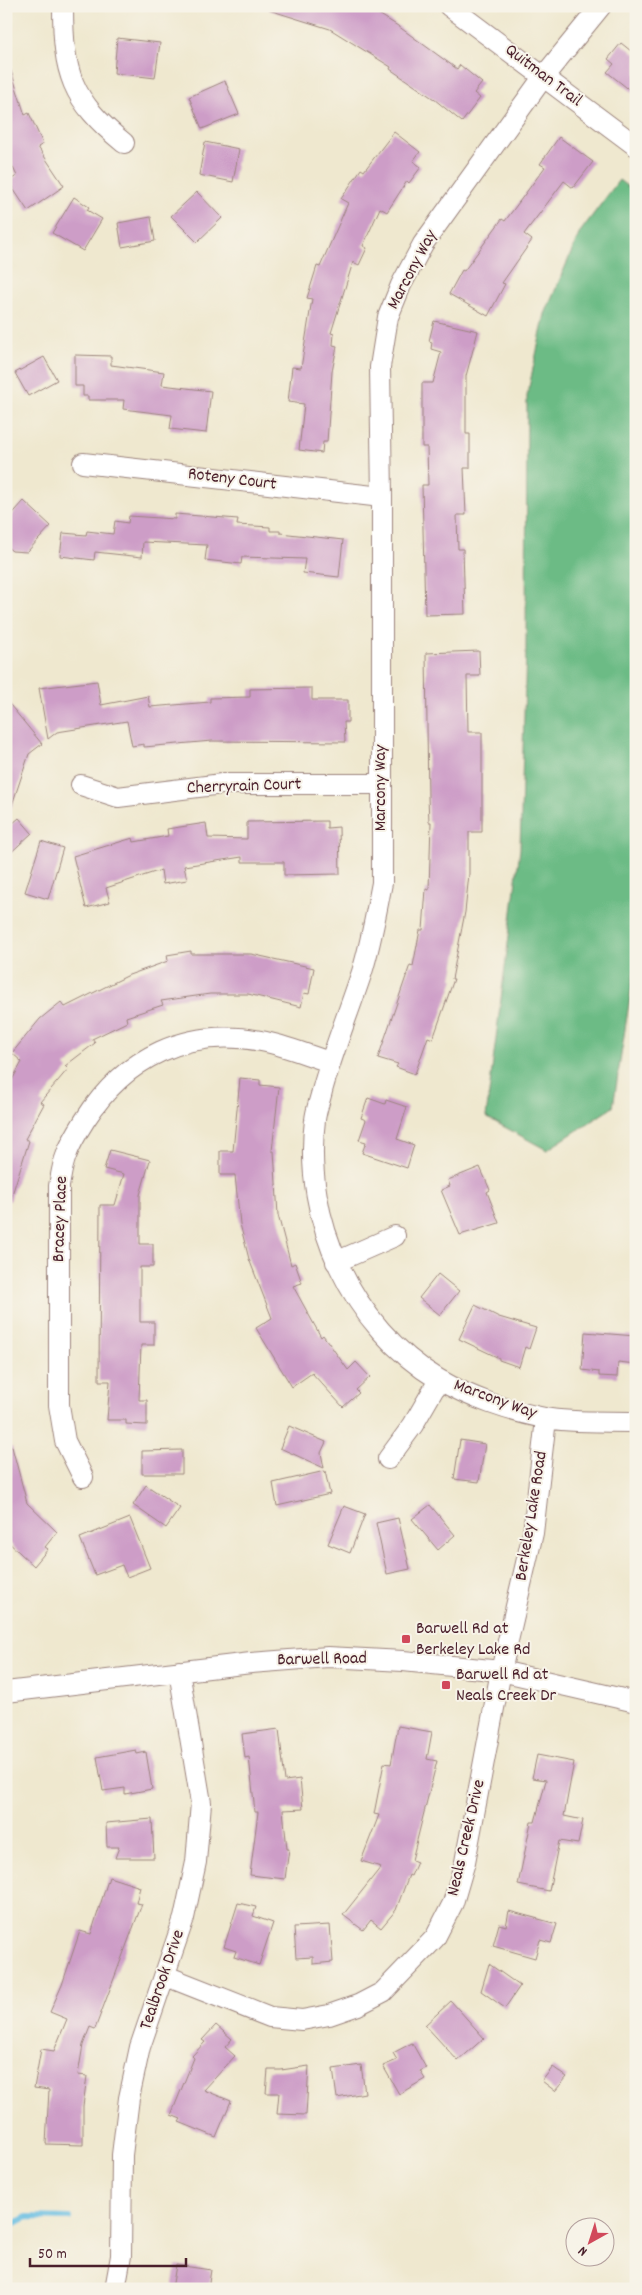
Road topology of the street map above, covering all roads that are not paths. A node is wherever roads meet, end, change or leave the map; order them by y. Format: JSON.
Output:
{"nodes":[{"id":1,"x":63,"y":6,"type":"edge"},
{"id":2,"x":449,"y":6,"type":"edge"},
{"id":3,"x":601,"y":6,"type":"edge"},
{"id":4,"x":544,"y":76,"type":"junction"},
{"id":5,"x":124,"y":143,"type":"dead end"},
{"id":6,"x":636,"y":146,"type":"edge"},
{"id":7,"x":83,"y":463,"type":"dead end"},
{"id":8,"x":382,"y":496,"type":"junction"},
{"id":9,"x":380,"y":784,"type":"junction"},
{"id":10,"x":81,"y":785,"type":"dead end"},
{"id":11,"x":330,"y":1062,"type":"junction"},
{"id":12,"x":395,"y":1236,"type":"dead end"},
{"id":13,"x":336,"y":1262,"type":"junction"},
{"id":14,"x":439,"y":1380,"type":"junction"},
{"id":15,"x":546,"y":1419,"type":"junction"},
{"id":16,"x":636,"y":1422,"type":"edge"},
{"id":17,"x":388,"y":1460,"type":"dead end"},
{"id":18,"x":83,"y":1477,"type":"dead end"},
{"id":19,"x":179,"y":1671,"type":"junction"},
{"id":20,"x":501,"y":1671,"type":"junction"},
{"id":21,"x":6,"y":1692,"type":"edge"},
{"id":22,"x":636,"y":1702,"type":"edge"},
{"id":23,"x":166,"y":1976,"type":"junction"},
{"id":24,"x":114,"y":2289,"type":"edge"}],
"edges":[{"from":1,"to":5,"type":"street"},
{"from":2,"to":4,"type":"street","name":"Quitman Trail"},
{"from":3,"to":4,"type":"street","name":"Marcony Way"},
{"from":4,"to":6,"type":"street","name":"Quitman Trail"},
{"from":4,"to":8,"type":"street","name":"Marcony Way"},
{"from":7,"to":8,"type":"street","name":"Roteny Court"},
{"from":8,"to":9,"type":"street","name":"Marcony Way"},
{"from":9,"to":10,"type":"street","name":"Cherryrain Court"},
{"from":9,"to":11,"type":"street","name":"Marcony Way"},
{"from":11,"to":13,"type":"street","name":"Marcony Way"},
{"from":11,"to":18,"type":"street","name":"Bracey Place"},
{"from":12,"to":13,"type":"street"},
{"from":13,"to":14,"type":"street","name":"Marcony Way"},
{"from":14,"to":15,"type":"street","name":"Marcony Way"},
{"from":14,"to":17,"type":"street"},
{"from":15,"to":16,"type":"street","name":"Marcony Way"},
{"from":15,"to":20,"type":"street","name":"Berkeley Lake Road"},
{"from":19,"to":20,"type":"street","name":"Barwell Road"},
{"from":19,"to":21,"type":"street","name":"Barwell Road"},
{"from":19,"to":23,"type":"street","name":"Tealbrook Drive"},
{"from":20,"to":22,"type":"street","name":"Barwell Road"},
{"from":20,"to":23,"type":"street","name":"Neals Creek Drive"},
{"from":23,"to":24,"type":"street","name":"Tealbrook Drive"}]}
